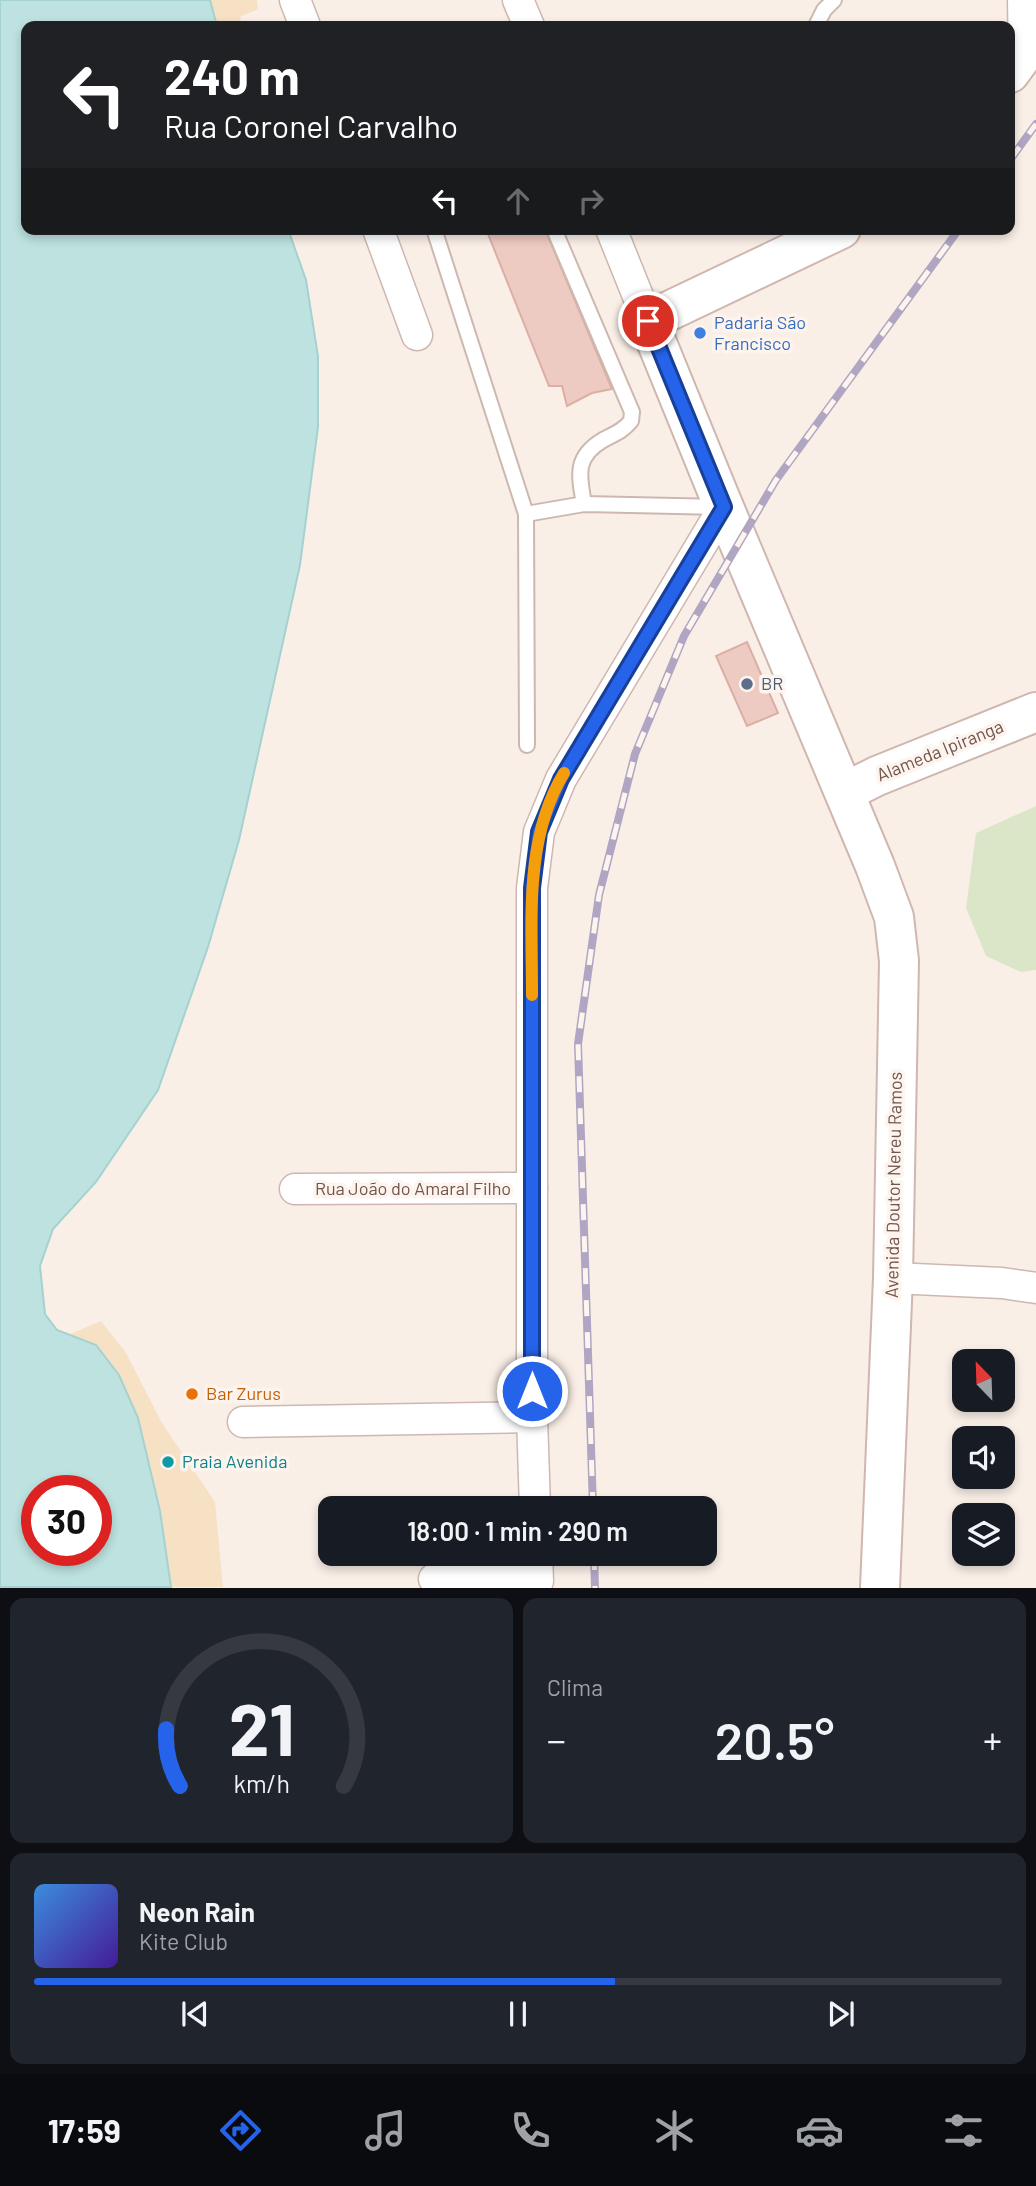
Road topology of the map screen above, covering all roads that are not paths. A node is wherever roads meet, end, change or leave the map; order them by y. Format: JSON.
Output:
{"nodes":[{"id":1,"x":295,"y":0,"type":"edge"},
{"id":2,"x":518,"y":0,"type":"edge"},
{"id":3,"x":834,"y":0,"type":"edge"},
{"id":4,"x":1023,"y":0,"type":"edge"},
{"id":5,"x":302,"y":21,"type":"edge"},
{"id":6,"x":527,"y":21,"type":"edge"},
{"id":7,"x":818,"y":21,"type":"edge"},
{"id":8,"x":1023,"y":55,"type":"edge"},
{"id":9,"x":380,"y":235,"type":"edge"},
{"id":10,"x":436,"y":235,"type":"edge"},
{"id":11,"x":557,"y":235,"type":"edge"},
{"id":12,"x":613,"y":235,"type":"edge"},
{"id":13,"x":828,"y":235,"type":"edge"},
{"id":14,"x":648,"y":321,"type":"junction"},
{"id":15,"x":417,"y":335,"type":"dead end"},
{"id":16,"x":583,"y":504,"type":"junction"},
{"id":17,"x":724,"y":507,"type":"junction"},
{"id":18,"x":526,"y":514,"type":"junction"},
{"id":19,"x":1036,"y":712,"type":"edge"},
{"id":20,"x":527,"y":745,"type":"dead end"},
{"id":21,"x":845,"y":792,"type":"junction"},
{"id":22,"x":532,"y":1188,"type":"junction"},
{"id":23,"x":295,"y":1189,"type":"dead end"},
{"id":24,"x":893,"y":1278,"type":"junction"},
{"id":25,"x":1036,"y":1288,"type":"edge"},
{"id":26,"x":532,"y":1417,"type":"junction"},
{"id":27,"x":243,"y":1422,"type":"dead end"},
{"id":28,"x":535,"y":1496,"type":"edge"},
{"id":29,"x":543,"y":1574,"type":"edge"},
{"id":30,"x":433,"y":1579,"type":"dead end"},
{"id":31,"x":880,"y":1587,"type":"edge"}],
"edges":[{"from":1,"to":5,"type":"street"},
{"from":2,"to":6,"type":"street"},
{"from":3,"to":7,"type":"lane"},
{"from":4,"to":8,"type":"street"},
{"from":9,"to":15,"type":"street"},
{"from":10,"to":18,"type":"lane"},
{"from":11,"to":16,"type":"lane"},
{"from":12,"to":14,"type":"street"},
{"from":13,"to":14,"type":"main road"},
{"from":14,"to":17,"type":"main road","name":"Avenida Doutor Nereu Ramos"},
{"from":16,"to":17,"type":"lane"},
{"from":16,"to":18,"type":"lane"},
{"from":17,"to":21,"type":"main road","name":"Avenida Doutor Nereu Ramos"},
{"from":17,"to":22,"type":"street"},
{"from":18,"to":20,"type":"lane"},
{"from":19,"to":21,"type":"main road","name":"Alameda Ipiranga"},
{"from":21,"to":24,"type":"main road","name":"Avenida Doutor Nereu Ramos"},
{"from":22,"to":23,"type":"street","name":"Rua João do Amaral Filho"},
{"from":22,"to":26,"type":"street"},
{"from":24,"to":25,"type":"street"},
{"from":24,"to":31,"type":"main road","name":"Avenida Doutor Nereu Ramos"},
{"from":26,"to":27,"type":"street"},
{"from":26,"to":28,"type":"street"},
{"from":29,"to":30,"type":"street"}]}
